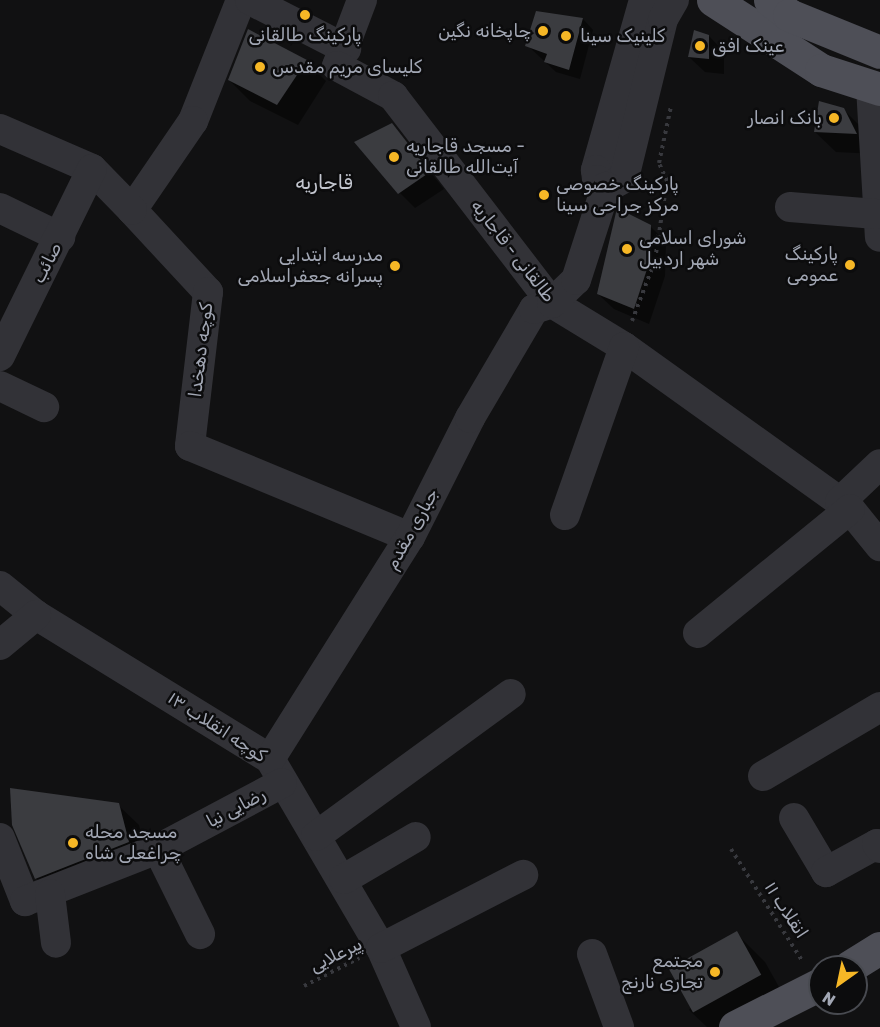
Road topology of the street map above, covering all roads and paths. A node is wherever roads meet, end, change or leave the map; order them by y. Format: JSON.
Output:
{"nodes":[{"id":1,"x":241,"y":0,"type":"edge"},
{"id":2,"x":250,"y":0,"type":"edge"},
{"id":3,"x":362,"y":0,"type":"edge"},
{"id":4,"x":674,"y":0,"type":"edge"},
{"id":5,"x":713,"y":0,"type":"edge"},
{"id":6,"x":770,"y":0,"type":"edge"},
{"id":7,"x":635,"y":2,"type":"edge"},
{"id":8,"x":346,"y":49,"type":"junction"},
{"id":9,"x":880,"y":52,"type":"edge"},
{"id":10,"x":876,"y":88,"type":"edge"},
{"id":11,"x":672,"y":96,"type":"dead end"},
{"id":12,"x":0,"y":129,"type":"edge"},
{"id":13,"x":92,"y":169,"type":"junction"},
{"id":14,"x":606,"y":187,"type":"junction"},
{"id":15,"x":790,"y":207,"type":"dead end"},
{"id":16,"x":0,"y":208,"type":"edge"},
{"id":17,"x":132,"y":210,"type":"junction"},
{"id":18,"x":878,"y":226,"type":"edge"},
{"id":19,"x":60,"y":237,"type":"junction"},
{"id":20,"x":552,"y":303,"type":"junction"},
{"id":21,"x":624,"y":348,"type":"junction"},
{"id":22,"x":0,"y":356,"type":"edge"},
{"id":23,"x":0,"y":386,"type":"edge"},
{"id":24,"x":44,"y":407,"type":"dead end"},
{"id":25,"x":880,"y":464,"type":"edge"},
{"id":26,"x":845,"y":506,"type":"junction"},
{"id":27,"x":565,"y":515,"type":"dead end"},
{"id":28,"x":410,"y":537,"type":"junction"},
{"id":29,"x":880,"y":546,"type":"edge"},
{"id":30,"x":0,"y":586,"type":"edge"},
{"id":31,"x":36,"y":615,"type":"junction"},
{"id":32,"x":698,"y":633,"type":"dead end"},
{"id":33,"x":0,"y":645,"type":"edge"},
{"id":34,"x":511,"y":694,"type":"dead end"},
{"id":35,"x":880,"y":707,"type":"edge"},
{"id":36,"x":276,"y":771,"type":"junction"},
{"id":37,"x":763,"y":776,"type":"dead end"},
{"id":38,"x":794,"y":818,"type":"dead end"},
{"id":39,"x":316,"y":836,"type":"junction"},
{"id":40,"x":416,"y":837,"type":"dead end"},
{"id":41,"x":0,"y":838,"type":"edge"},
{"id":42,"x":880,"y":848,"type":"edge"},
{"id":43,"x":158,"y":849,"type":"junction"},
{"id":44,"x":731,"y":849,"type":"dead end"},
{"id":45,"x":523,"y":875,"type":"dead end"},
{"id":46,"x":344,"y":879,"type":"junction"},
{"id":47,"x":50,"y":894,"type":"junction"},
{"id":48,"x":200,"y":934,"type":"dead end"},
{"id":49,"x":56,"y":943,"type":"dead end"},
{"id":50,"x":381,"y":948,"type":"junction"},
{"id":51,"x":592,"y":954,"type":"dead end"},
{"id":52,"x":808,"y":968,"type":"edge"},
{"id":53,"x":304,"y":986,"type":"dead end"},
{"id":54,"x":808,"y":990,"type":"edge"},
{"id":55,"x":416,"y":1027,"type":"edge"},
{"id":56,"x":619,"y":1027,"type":"edge"},
{"id":57,"x":735,"y":1027,"type":"edge"}],
"edges":[{"from":1,"to":17,"type":"street"},
{"from":2,"to":8,"type":"street"},
{"from":3,"to":8,"type":"street","name":"طالقانی - قاجاریه"},
{"from":4,"to":14,"type":"street"},
{"from":5,"to":10,"type":"main road"},
{"from":6,"to":9,"type":"main road"},
{"from":7,"to":14,"type":"street"},
{"from":8,"to":20,"type":"street","name":"طالقانی - قاجاریه"},
{"from":10,"to":18,"type":"street"},
{"from":11,"to":21,"type":"path"},
{"from":12,"to":13,"type":"street"},
{"from":13,"to":17,"type":"street"},
{"from":13,"to":19,"type":"street","name":"صائب"},
{"from":14,"to":20,"type":"street","name":"جباری مقدم"},
{"from":15,"to":18,"type":"street"},
{"from":16,"to":19,"type":"street"},
{"from":17,"to":28,"type":"street","name":"کوچه دهخدا"},
{"from":19,"to":22,"type":"street","name":"صائب"},
{"from":20,"to":21,"type":"street","name":"طالقانی - قاجاریه"},
{"from":20,"to":28,"type":"street","name":"جباری مقدم"},
{"from":21,"to":26,"type":"street","name":"طالقانی - قاجاریه"},
{"from":21,"to":27,"type":"street"},
{"from":23,"to":24,"type":"street"},
{"from":25,"to":26,"type":"street"},
{"from":26,"to":29,"type":"street","name":"طالقانی - قاجاریه"},
{"from":26,"to":32,"type":"street"},
{"from":28,"to":36,"type":"street","name":"جباری مقدم"},
{"from":30,"to":31,"type":"street","name":"کوچه انقلاب ۱۳"},
{"from":31,"to":33,"type":"street"},
{"from":31,"to":36,"type":"street","name":"کوچه انقلاب ۱۳"},
{"from":34,"to":39,"type":"street"},
{"from":35,"to":37,"type":"street"},
{"from":36,"to":39,"type":"street","name":"کوچه انقلاب ۱۳"},
{"from":36,"to":43,"type":"street","name":"رضایی نیا"},
{"from":38,"to":42,"type":"street"},
{"from":39,"to":46,"type":"street","name":"کوچه انقلاب ۱۳"},
{"from":40,"to":46,"type":"street"},
{"from":41,"to":47,"type":"street","name":"رضایی نیا"},
{"from":43,"to":47,"type":"street","name":"رضایی نیا"},
{"from":43,"to":48,"type":"street"},
{"from":44,"to":52,"type":"path","name":"انقلاب ۱۱"},
{"from":45,"to":50,"type":"street"},
{"from":46,"to":50,"type":"street","name":"کوچه انقلاب ۱۳"},
{"from":47,"to":49,"type":"street"},
{"from":50,"to":53,"type":"path","name":"پیرعلایی"},
{"from":50,"to":55,"type":"street","name":"کوچه انقلاب ۱۳"},
{"from":51,"to":56,"type":"street"},
{"from":54,"to":57,"type":"main road"}]}
